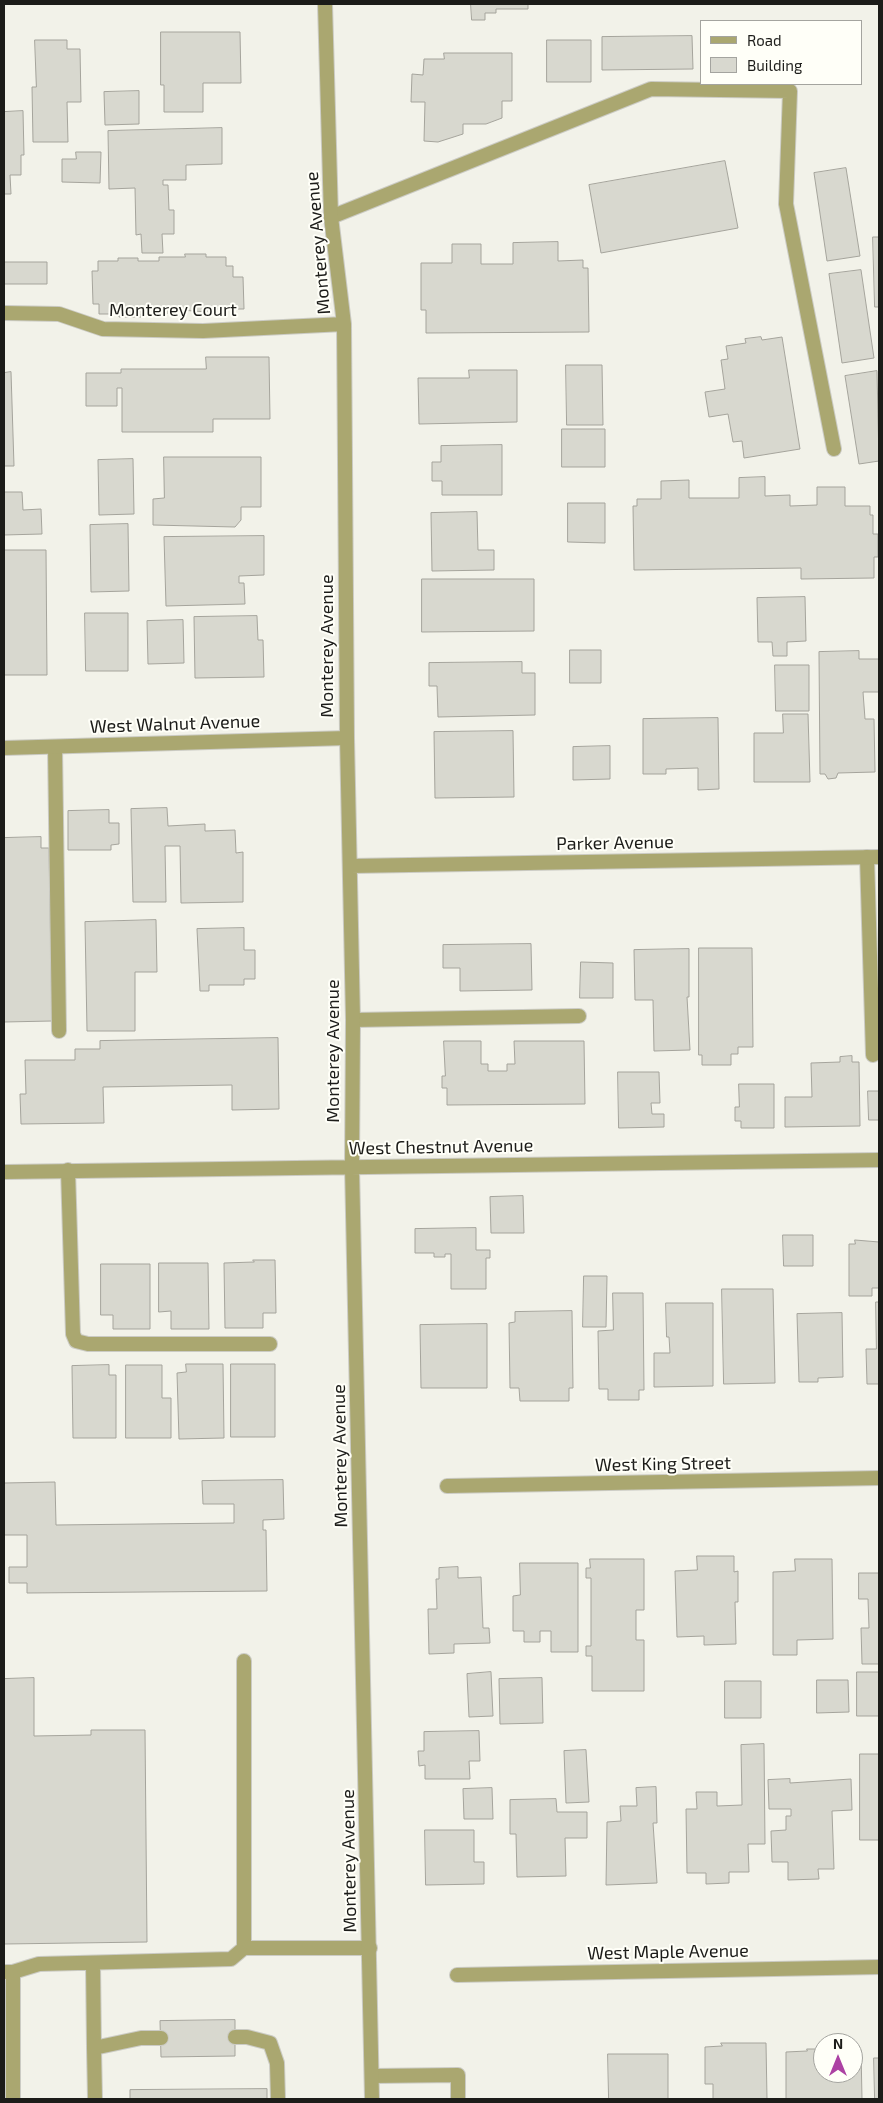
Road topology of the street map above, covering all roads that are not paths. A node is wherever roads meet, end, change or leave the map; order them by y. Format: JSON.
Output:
{"nodes":[{"id":1,"x":325,"y":4,"type":"edge"},
{"id":2,"x":331,"y":217,"type":"junction"},
{"id":3,"x":4,"y":313,"type":"edge"},
{"id":4,"x":344,"y":324,"type":"junction"},
{"id":5,"x":834,"y":449,"type":"dead end"},
{"id":6,"x":347,"y":738,"type":"junction"},
{"id":7,"x":55,"y":746,"type":"junction"},
{"id":8,"x":4,"y":748,"type":"edge"},
{"id":9,"x":873,"y":857,"type":"edge"},
{"id":10,"x":351,"y":866,"type":"junction"},
{"id":11,"x":579,"y":1016,"type":"dead end"},
{"id":12,"x":353,"y":1020,"type":"junction"},
{"id":13,"x":59,"y":1031,"type":"dead end"},
{"id":14,"x":873,"y":1055,"type":"dead end"},
{"id":15,"x":879,"y":1160,"type":"edge"},
{"id":16,"x":352,"y":1167,"type":"junction"},
{"id":17,"x":68,"y":1170,"type":"junction"},
{"id":18,"x":4,"y":1172,"type":"edge"},
{"id":19,"x":270,"y":1344,"type":"dead end"},
{"id":20,"x":879,"y":1478,"type":"edge"},
{"id":21,"x":448,"y":1486,"type":"dead end"},
{"id":22,"x":244,"y":1661,"type":"dead end"},
{"id":23,"x":244,"y":1948,"type":"junction"},
{"id":24,"x":370,"y":1948,"type":"junction"},
{"id":25,"x":93,"y":1963,"type":"junction"},
{"id":26,"x":879,"y":1966,"type":"edge"},
{"id":27,"x":8,"y":1972,"type":"edge"},
{"id":28,"x":457,"y":1975,"type":"dead end"},
{"id":29,"x":235,"y":2037,"type":"dead end"},
{"id":30,"x":161,"y":2038,"type":"dead end"},
{"id":31,"x":94,"y":2048,"type":"junction"},
{"id":32,"x":372,"y":2076,"type":"junction"},
{"id":33,"x":13,"y":2099,"type":"edge"},
{"id":34,"x":95,"y":2099,"type":"edge"},
{"id":35,"x":278,"y":2099,"type":"edge"},
{"id":36,"x":372,"y":2099,"type":"edge"},
{"id":37,"x":458,"y":2099,"type":"edge"}],
"edges":[{"from":1,"to":2,"type":"street","name":"Monterey Avenue"},
{"from":2,"to":4,"type":"street","name":"Monterey Avenue"},
{"from":2,"to":5,"type":"street"},
{"from":3,"to":4,"type":"street","name":"Monterey Court"},
{"from":4,"to":6,"type":"street","name":"Monterey Avenue"},
{"from":6,"to":7,"type":"street","name":"West Walnut Avenue"},
{"from":6,"to":10,"type":"street","name":"Monterey Avenue"},
{"from":7,"to":8,"type":"street","name":"West Walnut Avenue"},
{"from":7,"to":13,"type":"street"},
{"from":9,"to":10,"type":"street","name":"Parker Avenue"},
{"from":9,"to":14,"type":"street"},
{"from":10,"to":12,"type":"street","name":"Monterey Avenue"},
{"from":11,"to":12,"type":"street"},
{"from":12,"to":16,"type":"street","name":"Monterey Avenue"},
{"from":15,"to":16,"type":"street","name":"West Chestnut Avenue"},
{"from":16,"to":17,"type":"street","name":"West Chestnut Avenue"},
{"from":16,"to":24,"type":"street","name":"Monterey Avenue"},
{"from":17,"to":18,"type":"street","name":"West Chestnut Avenue"},
{"from":17,"to":19,"type":"street"},
{"from":20,"to":21,"type":"street","name":"West King Street"},
{"from":22,"to":23,"type":"street"},
{"from":23,"to":24,"type":"street"},
{"from":23,"to":25,"type":"street"},
{"from":24,"to":32,"type":"street","name":"Monterey Avenue"},
{"from":25,"to":27,"type":"street"},
{"from":25,"to":31,"type":"street"},
{"from":26,"to":28,"type":"street","name":"West Maple Avenue"},
{"from":27,"to":33,"type":"street"},
{"from":29,"to":35,"type":"street"},
{"from":30,"to":31,"type":"street"},
{"from":31,"to":34,"type":"street"},
{"from":32,"to":36,"type":"street","name":"Monterey Avenue"},
{"from":32,"to":37,"type":"street"}]}
